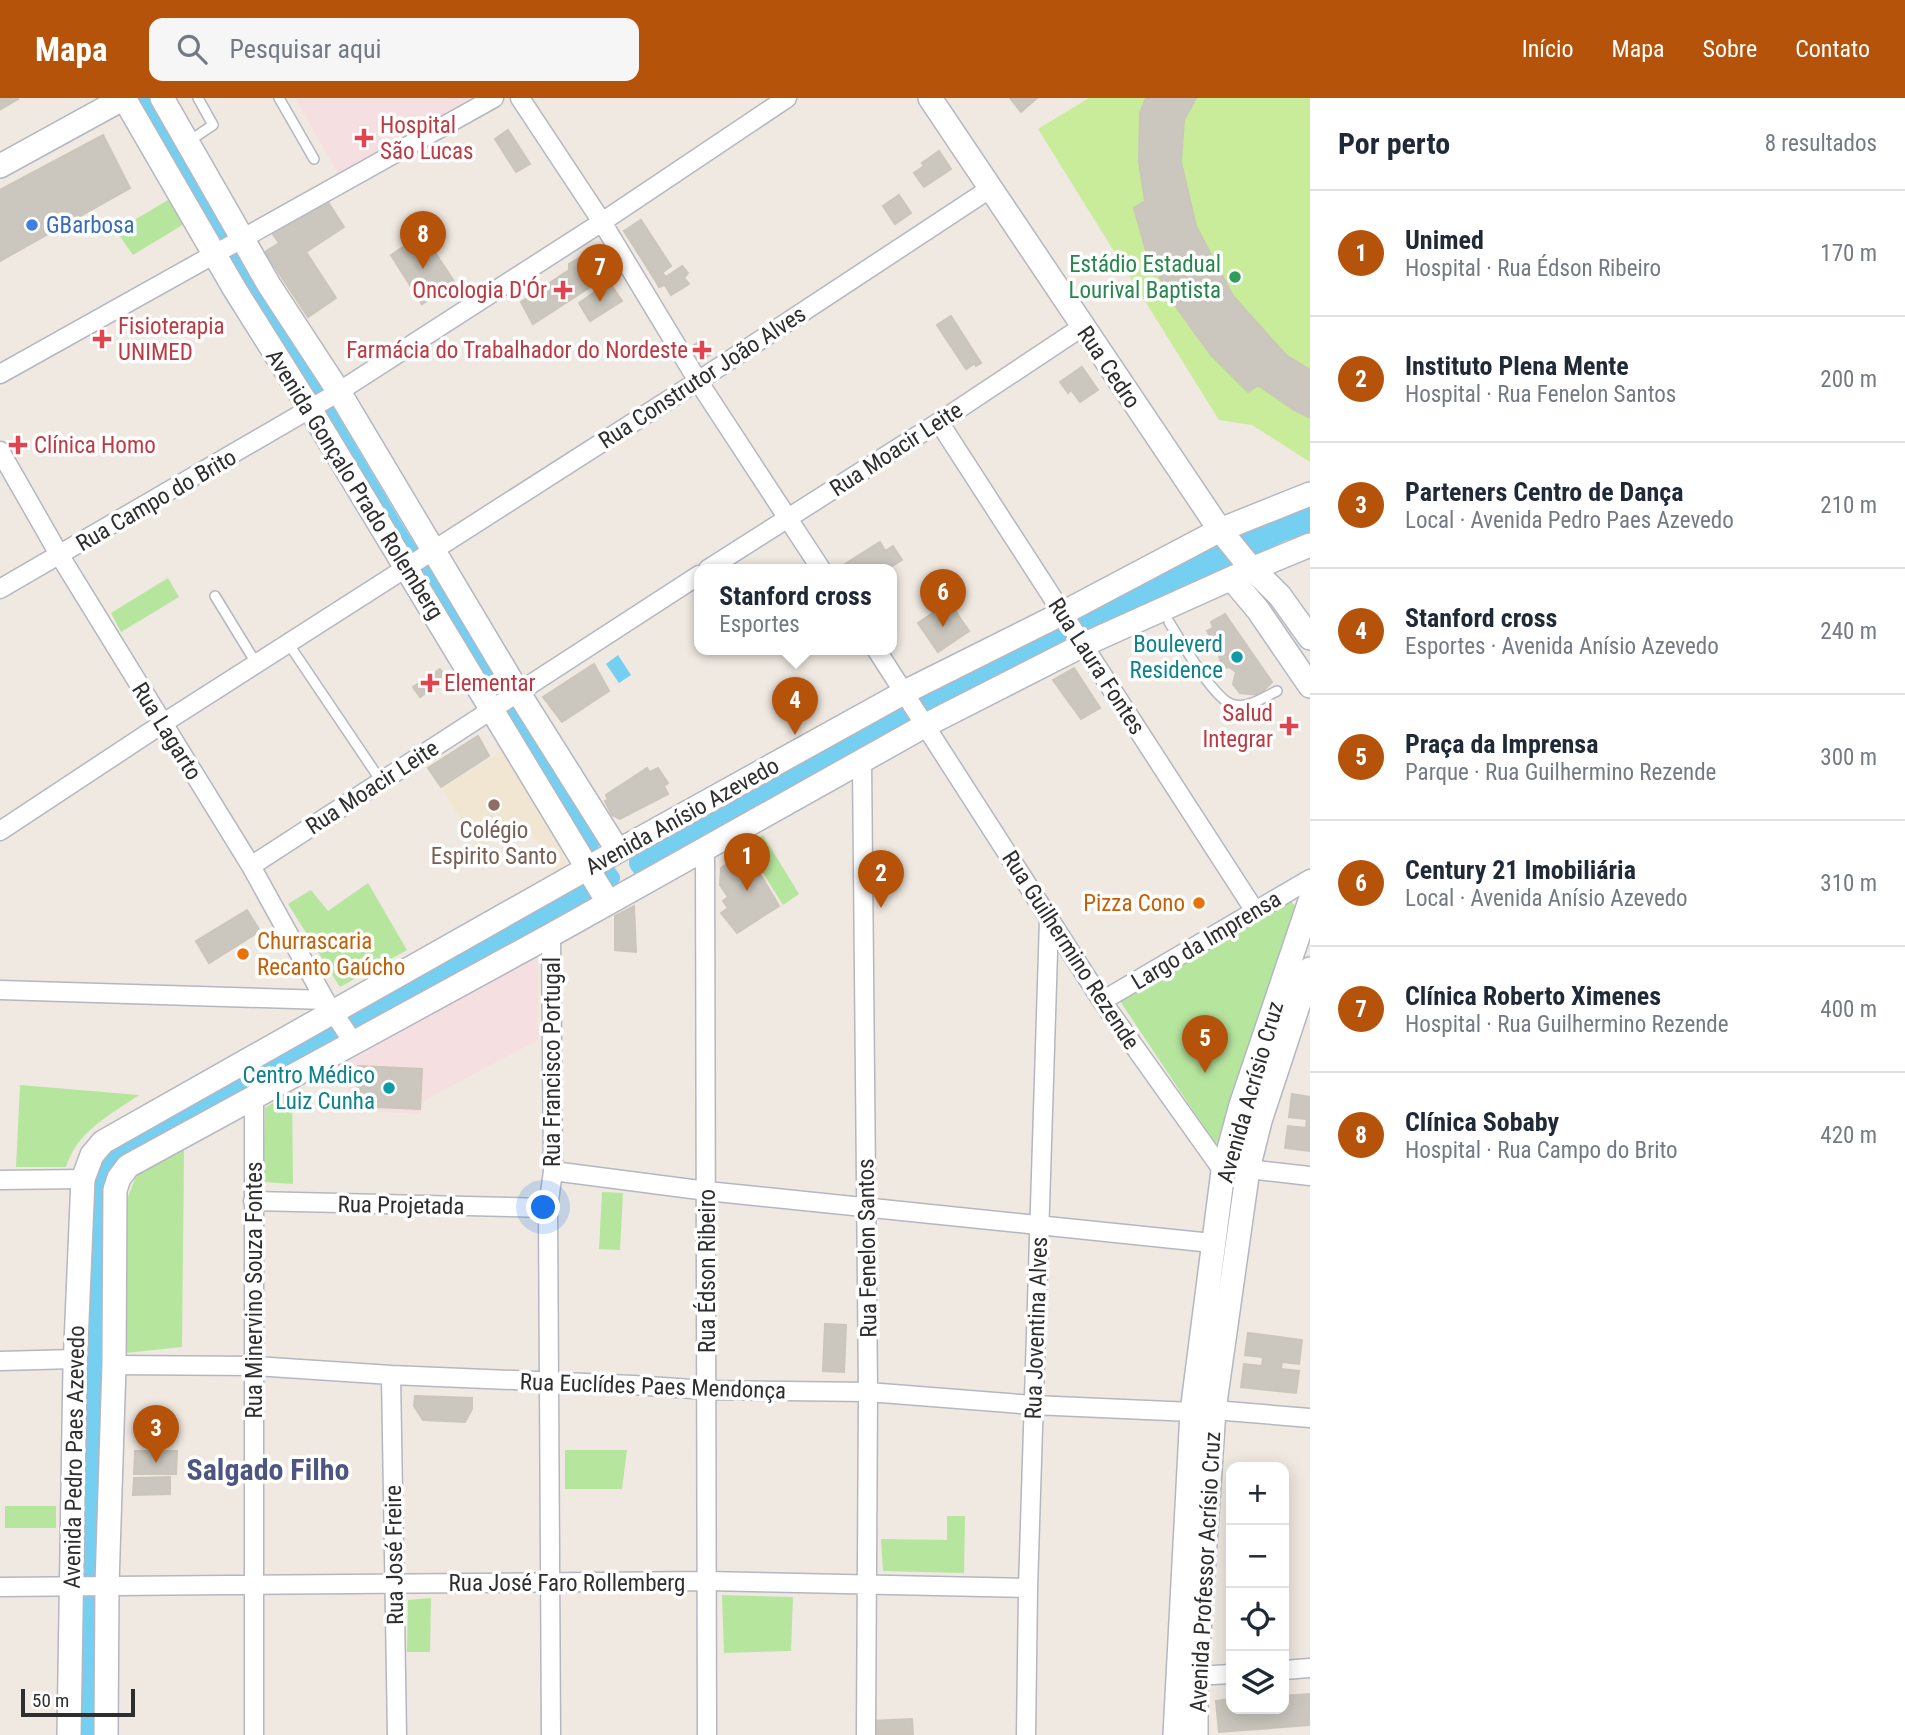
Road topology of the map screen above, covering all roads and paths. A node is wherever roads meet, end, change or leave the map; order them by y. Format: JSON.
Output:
{"nodes":[{"id":1,"x":124,"y":98,"type":"edge"},
{"id":2,"x":162,"y":98,"type":"edge"},
{"id":3,"x":198,"y":98,"type":"edge"},
{"id":4,"x":279,"y":98,"type":"edge"},
{"id":5,"x":494,"y":98,"type":"edge"},
{"id":6,"x":520,"y":98,"type":"edge"},
{"id":7,"x":788,"y":98,"type":"edge"},
{"id":8,"x":930,"y":98,"type":"edge"},
{"id":9,"x":187,"y":142,"type":"junction"},
{"id":10,"x":314,"y":159,"type":"dead end"},
{"id":11,"x":0,"y":166,"type":"edge"},
{"id":12,"x":991,"y":188,"type":"junction"},
{"id":13,"x":602,"y":222,"type":"junction"},
{"id":14,"x":239,"y":239,"type":"junction"},
{"id":15,"x":216,"y":252,"type":"junction"},
{"id":16,"x":1082,"y":327,"type":"junction"},
{"id":17,"x":0,"y":374,"type":"edge"},
{"id":18,"x":698,"y":382,"type":"junction"},
{"id":19,"x":335,"y":394,"type":"junction"},
{"id":20,"x":313,"y":408,"type":"junction"},
{"id":21,"x":939,"y":422,"type":"junction"},
{"id":22,"x":0,"y":452,"type":"edge"},
{"id":23,"x":1310,"y":494,"type":"edge"},
{"id":24,"x":786,"y":518,"type":"junction"},
{"id":25,"x":1223,"y":535,"type":"junction"},
{"id":26,"x":1310,"y":545,"type":"edge"},
{"id":27,"x":60,"y":556,"type":"junction"},
{"id":28,"x":419,"y":559,"type":"junction"},
{"id":29,"x":716,"y":564,"type":"edge"},
{"id":30,"x":818,"y":564,"type":"edge"},
{"id":31,"x":1243,"y":570,"type":"junction"},
{"id":32,"x":694,"y":578,"type":"edge"},
{"id":33,"x":0,"y":589,"type":"edge"},
{"id":34,"x":215,"y":596,"type":"dead end"},
{"id":35,"x":1164,"y":616,"type":"junction"},
{"id":36,"x":1065,"y":617,"type":"junction"},
{"id":37,"x":1310,"y":638,"type":"edge"},
{"id":38,"x":1080,"y":641,"type":"junction"},
{"id":39,"x":288,"y":643,"type":"junction"},
{"id":40,"x":880,"y":655,"type":"edge"},
{"id":41,"x":256,"y":663,"type":"junction"},
{"id":42,"x":1310,"y":686,"type":"edge"},
{"id":43,"x":1277,"y":691,"type":"dead end"},
{"id":44,"x":907,"y":694,"type":"junction"},
{"id":45,"x":505,"y":700,"type":"junction"},
{"id":46,"x":923,"y":721,"type":"junction"},
{"id":47,"x":162,"y":724,"type":"junction"},
{"id":48,"x":862,"y":762,"type":"junction"},
{"id":49,"x":381,"y":781,"type":"junction"},
{"id":50,"x":0,"y":831,"type":"edge"},
{"id":51,"x":705,"y":849,"type":"junction"},
{"id":52,"x":618,"y":850,"type":"junction"},
{"id":53,"x":251,"y":866,"type":"junction"},
{"id":54,"x":587,"y":869,"type":"junction"},
{"id":55,"x":1310,"y":879,"type":"edge"},
{"id":56,"x":1310,"y":901,"type":"edge"},
{"id":57,"x":608,"y":902,"type":"junction"},
{"id":58,"x":1255,"y":911,"type":"junction"},
{"id":59,"x":1049,"y":920,"type":"junction"},
{"id":60,"x":551,"y":935,"type":"junction"},
{"id":61,"x":1310,"y":969,"type":"edge"},
{"id":62,"x":0,"y":990,"type":"edge"},
{"id":63,"x":1102,"y":1001,"type":"junction"},
{"id":64,"x":340,"y":1021,"type":"junction"},
{"id":65,"x":254,"y":1098,"type":"junction"},
{"id":66,"x":1248,"y":1169,"type":"junction"},
{"id":67,"x":553,"y":1171,"type":"junction"},
{"id":68,"x":1223,"y":1171,"type":"junction"},
{"id":69,"x":1310,"y":1176,"type":"edge"},
{"id":70,"x":83,"y":1179,"type":"junction"},
{"id":71,"x":0,"y":1180,"type":"edge"},
{"id":72,"x":115,"y":1190,"type":"joint"},
{"id":73,"x":707,"y":1191,"type":"junction"},
{"id":74,"x":253,"y":1201,"type":"junction"},
{"id":75,"x":866,"y":1206,"type":"junction"},
{"id":76,"x":548,"y":1208,"type":"junction"},
{"id":77,"x":1039,"y":1225,"type":"junction"},
{"id":78,"x":1212,"y":1243,"type":"junction"},
{"id":79,"x":75,"y":1359,"type":"junction"},
{"id":80,"x":0,"y":1361,"type":"edge"},
{"id":81,"x":114,"y":1366,"type":"junction"},
{"id":82,"x":255,"y":1366,"type":"junction"},
{"id":83,"x":391,"y":1375,"type":"junction"},
{"id":84,"x":549,"y":1382,"type":"junction"},
{"id":85,"x":707,"y":1390,"type":"junction"},
{"id":86,"x":868,"y":1392,"type":"junction"},
{"id":87,"x":1033,"y":1405,"type":"junction"},
{"id":88,"x":1203,"y":1411,"type":"junction"},
{"id":89,"x":1310,"y":1418,"type":"edge"},
{"id":90,"x":707,"y":1581,"type":"junction"},
{"id":91,"x":394,"y":1584,"type":"junction"},
{"id":92,"x":550,"y":1584,"type":"junction"},
{"id":93,"x":867,"y":1584,"type":"junction"},
{"id":94,"x":89,"y":1586,"type":"junction"},
{"id":95,"x":0,"y":1587,"type":"edge"},
{"id":96,"x":253,"y":1587,"type":"junction"},
{"id":97,"x":1028,"y":1588,"type":"junction"},
{"id":98,"x":1310,"y":1668,"type":"edge"},
{"id":99,"x":1289,"y":1670,"type":"edge"},
{"id":100,"x":1226,"y":1674,"type":"edge"},
{"id":101,"x":1196,"y":1676,"type":"junction"},
{"id":102,"x":69,"y":1735,"type":"edge"},
{"id":103,"x":106,"y":1735,"type":"edge"},
{"id":104,"x":254,"y":1735,"type":"edge"},
{"id":105,"x":397,"y":1735,"type":"edge"},
{"id":106,"x":551,"y":1735,"type":"edge"},
{"id":107,"x":707,"y":1735,"type":"edge"},
{"id":108,"x":866,"y":1735,"type":"edge"},
{"id":109,"x":1026,"y":1735,"type":"edge"},
{"id":110,"x":1175,"y":1735,"type":"edge"},
{"id":111,"x":1196,"y":1735,"type":"edge"}],
"edges":[{"from":1,"to":11,"type":"street"},
{"from":1,"to":15,"type":"street","name":"Avenida Gonçalo Prado Rolemberg"},
{"from":2,"to":9,"type":"street","name":"Avenida Gonçalo Prado Rolemberg"},
{"from":3,"to":9,"type":"lane"},
{"from":4,"to":10,"type":"lane"},
{"from":5,"to":14,"type":"street"},
{"from":6,"to":13,"type":"street"},
{"from":7,"to":13,"type":"street"},
{"from":8,"to":12,"type":"street","name":"Rua Cedro"},
{"from":9,"to":14,"type":"street","name":"Avenida Gonçalo Prado Rolemberg"},
{"from":12,"to":16,"type":"street","name":"Rua Cedro"},
{"from":12,"to":18,"type":"street","name":"Rua Construtor João Alves"},
{"from":13,"to":18,"type":"street"},
{"from":13,"to":19,"type":"street"},
{"from":14,"to":15,"type":"street"},
{"from":14,"to":19,"type":"street","name":"Avenida Gonçalo Prado Rolemberg"},
{"from":15,"to":17,"type":"street"},
{"from":15,"to":20,"type":"street","name":"Avenida Gonçalo Prado Rolemberg"},
{"from":16,"to":21,"type":"street","name":"Rua Moacir Leite"},
{"from":16,"to":25,"type":"street","name":"Rua Cedro"},
{"from":18,"to":24,"type":"street"},
{"from":18,"to":28,"type":"street","name":"Rua Construtor João Alves"},
{"from":19,"to":20,"type":"street","name":"Rua Campo do Brito"},
{"from":19,"to":28,"type":"street","name":"Avenida Gonçalo Prado Rolemberg"},
{"from":20,"to":27,"type":"street","name":"Rua Campo do Brito"},
{"from":20,"to":28,"type":"street","name":"Avenida Gonçalo Prado Rolemberg"},
{"from":21,"to":24,"type":"street","name":"Rua Moacir Leite"},
{"from":21,"to":36,"type":"street","name":"Rua Laura Fontes"},
{"from":22,"to":27,"type":"street","name":"Rua Lagarto"},
{"from":23,"to":25,"type":"street","name":"Avenida Anísio Azevedo"},
{"from":24,"to":29,"type":"street","name":"Rua Moacir Leite"},
{"from":24,"to":30,"type":"street"},
{"from":25,"to":31,"type":"street","name":"Rua Cedro"},
{"from":25,"to":36,"type":"street","name":"Avenida Anísio Azevedo"},
{"from":26,"to":31,"type":"street","name":"Avenida Anísio Azevedo"},
{"from":27,"to":33,"type":"street","name":"Rua Campo do Brito"},
{"from":27,"to":47,"type":"street","name":"Rua Lagarto"},
{"from":28,"to":39,"type":"street","name":"Rua Construtor João Alves"},
{"from":28,"to":45,"type":"street","name":"Avenida Gonçalo Prado Rolemberg"},
{"from":28,"to":45,"type":"street","name":"Avenida Gonçalo Prado Rolemberg"},
{"from":31,"to":35,"type":"street","name":"Avenida Anísio Azevedo"},
{"from":31,"to":37,"type":"street"},
{"from":31,"to":42,"type":"street"},
{"from":32,"to":45,"type":"street","name":"Rua Moacir Leite"},
{"from":34,"to":41,"type":"lane"},
{"from":35,"to":38,"type":"street","name":"Avenida Anísio Azevedo"},
{"from":35,"to":43,"type":"lane"},
{"from":36,"to":38,"type":"street","name":"Rua Laura Fontes"},
{"from":36,"to":44,"type":"street","name":"Avenida Anísio Azevedo"},
{"from":38,"to":46,"type":"street","name":"Avenida Anísio Azevedo"},
{"from":38,"to":58,"type":"street","name":"Rua Laura Fontes"},
{"from":39,"to":41,"type":"street","name":"Rua Construtor João Alves"},
{"from":39,"to":49,"type":"lane"},
{"from":40,"to":44,"type":"street"},
{"from":41,"to":47,"type":"street","name":"Rua Construtor João Alves"},
{"from":44,"to":46,"type":"street","name":"Rua Guilhermino Rezende"},
{"from":44,"to":52,"type":"street","name":"Avenida Anísio Azevedo"},
{"from":45,"to":49,"type":"street","name":"Rua Moacir Leite"},
{"from":45,"to":52,"type":"street","name":"Avenida Gonçalo Prado Rolemberg"},
{"from":45,"to":54,"type":"street","name":"Avenida Gonçalo Prado Rolemberg"},
{"from":46,"to":48,"type":"street","name":"Avenida Anísio Azevedo"},
{"from":46,"to":59,"type":"street","name":"Rua Guilhermino Rezende"},
{"from":47,"to":50,"type":"street","name":"Rua Construtor João Alves"},
{"from":47,"to":53,"type":"street","name":"Rua Lagarto"},
{"from":48,"to":51,"type":"street","name":"Avenida Anísio Azevedo"},
{"from":48,"to":75,"type":"street","name":"Rua Fenelon Santos"},
{"from":49,"to":53,"type":"street","name":"Rua Moacir Leite"},
{"from":51,"to":57,"type":"street","name":"Avenida Anísio Azevedo"},
{"from":51,"to":73,"type":"street","name":"Rua Édson Ribeiro"},
{"from":52,"to":54,"type":"street","name":"Avenida Anísio Azevedo"},
{"from":53,"to":64,"type":"street","name":"Rua Lagarto"},
{"from":54,"to":57,"type":"street","name":"Avenida Gonçalo Prado Rolemberg"},
{"from":54,"to":64,"type":"street","name":"Avenida Anísio Azevedo"},
{"from":55,"to":58,"type":"street","name":"Largo da Imprensa"},
{"from":56,"to":68,"type":"street","name":"Avenida Acrísio Cruz"},
{"from":57,"to":60,"type":"street","name":"Avenida Anísio Azevedo"},
{"from":58,"to":63,"type":"street","name":"Largo da Imprensa"},
{"from":59,"to":63,"type":"street","name":"Rua Guilhermino Rezende"},
{"from":59,"to":77,"type":"street","name":"Rua Joventina Alves"},
{"from":60,"to":64,"type":"street","name":"Avenida Anísio Azevedo"},
{"from":60,"to":67,"type":"street","name":"Rua Francisco Portugal"},
{"from":61,"to":66,"type":"street","name":"Avenida Acrísio Cruz"},
{"from":62,"to":64,"type":"street"},
{"from":63,"to":68,"type":"street","name":"Rua Guilhermino Rezende"},
{"from":64,"to":65,"type":"street","name":"Avenida Anísio Azevedo"},
{"from":64,"to":70,"type":"street","name":"Avenida Anísio Azevedo"},
{"from":65,"to":72,"type":"street","name":"Avenida Anísio Azevedo"},
{"from":65,"to":74,"type":"street","name":"Rua Minervino Souza Fontes"},
{"from":66,"to":69,"type":"street"},
{"from":66,"to":88,"type":"street","name":"Avenida Acrísio Cruz"},
{"from":67,"to":73,"type":"street"},
{"from":67,"to":76,"type":"street","name":"Rua Francisco Portugal"},
{"from":68,"to":78,"type":"street","name":"Avenida Acrísio Cruz"},
{"from":70,"to":71,"type":"street"},
{"from":70,"to":79,"type":"street","name":"Avenida Pedro Paes Azevedo"},
{"from":72,"to":81,"type":"street","name":"Avenida Pedro Paes Azevedo"},
{"from":73,"to":75,"type":"street"},
{"from":73,"to":85,"type":"street","name":"Rua Édson Ribeiro"},
{"from":74,"to":76,"type":"street","name":"Rua Projetada"},
{"from":74,"to":82,"type":"street","name":"Rua Minervino Souza Fontes"},
{"from":75,"to":77,"type":"street"},
{"from":75,"to":86,"type":"street","name":"Rua Fenelon Santos"},
{"from":76,"to":84,"type":"street","name":"Rua Francisco Portugal"},
{"from":77,"to":78,"type":"street"},
{"from":77,"to":87,"type":"street","name":"Rua Joventina Alves"},
{"from":78,"to":88,"type":"street","name":"Avenida Acrísio Cruz"},
{"from":79,"to":80,"type":"street"},
{"from":79,"to":94,"type":"street","name":"Avenida Pedro Paes Azevedo"},
{"from":81,"to":82,"type":"street","name":"Rua Euclídes Paes Mendonça"},
{"from":81,"to":94,"type":"street","name":"Avenida Pedro Paes Azevedo"},
{"from":82,"to":83,"type":"street","name":"Rua Euclídes Paes Mendonça"},
{"from":82,"to":96,"type":"street","name":"Rua Minervino Souza Fontes"},
{"from":83,"to":84,"type":"street","name":"Rua Euclídes Paes Mendonça"},
{"from":83,"to":91,"type":"street","name":"Rua José Freire"},
{"from":84,"to":85,"type":"street","name":"Rua Euclídes Paes Mendonça"},
{"from":84,"to":92,"type":"street","name":"Rua Francisco Portugal"},
{"from":85,"to":86,"type":"street","name":"Rua Euclídes Paes Mendonça"},
{"from":85,"to":90,"type":"street","name":"Rua Édson Ribeiro"},
{"from":86,"to":87,"type":"street","name":"Rua Euclídes Paes Mendonça"},
{"from":86,"to":93,"type":"street","name":"Rua Fenelon Santos"},
{"from":87,"to":88,"type":"street","name":"Rua Euclídes Paes Mendonça"},
{"from":87,"to":97,"type":"street","name":"Rua Joventina Alves"},
{"from":88,"to":89,"type":"street","name":"Rua Euclídes Paes Mendonça"},
{"from":88,"to":101,"type":"street","name":"Avenida Professor Acrísio Cruz"},
{"from":88,"to":110,"type":"street","name":"Avenida Professor Acrísio Cruz"},
{"from":90,"to":92,"type":"street","name":"Rua José Faro Rollemberg"},
{"from":90,"to":93,"type":"street","name":"Rua José Faro Rollemberg"},
{"from":90,"to":107,"type":"street","name":"Rua Édson Ribeiro"},
{"from":91,"to":92,"type":"street","name":"Rua José Faro Rollemberg"},
{"from":91,"to":96,"type":"street","name":"Rua José Faro Rollemberg"},
{"from":91,"to":105,"type":"street","name":"Rua José Freire"},
{"from":92,"to":106,"type":"street","name":"Rua Francisco Portugal"},
{"from":93,"to":97,"type":"street","name":"Rua José Faro Rollemberg"},
{"from":93,"to":108,"type":"street","name":"Rua Fenelon Santos"},
{"from":94,"to":95,"type":"street","name":"Rua José Faro Rollemberg"},
{"from":94,"to":96,"type":"street","name":"Rua José Faro Rollemberg"},
{"from":94,"to":102,"type":"street","name":"Avenida Pedro Paes Azevedo"},
{"from":94,"to":103,"type":"street","name":"Avenida Pedro Paes Azevedo"},
{"from":96,"to":104,"type":"street","name":"Rua Minervino Souza Fontes"},
{"from":97,"to":109,"type":"street","name":"Rua Joventina Alves"},
{"from":98,"to":99,"type":"street"},
{"from":100,"to":101,"type":"street"},
{"from":101,"to":111,"type":"street","name":"Avenida Professor Acrísio Cruz"}]}
